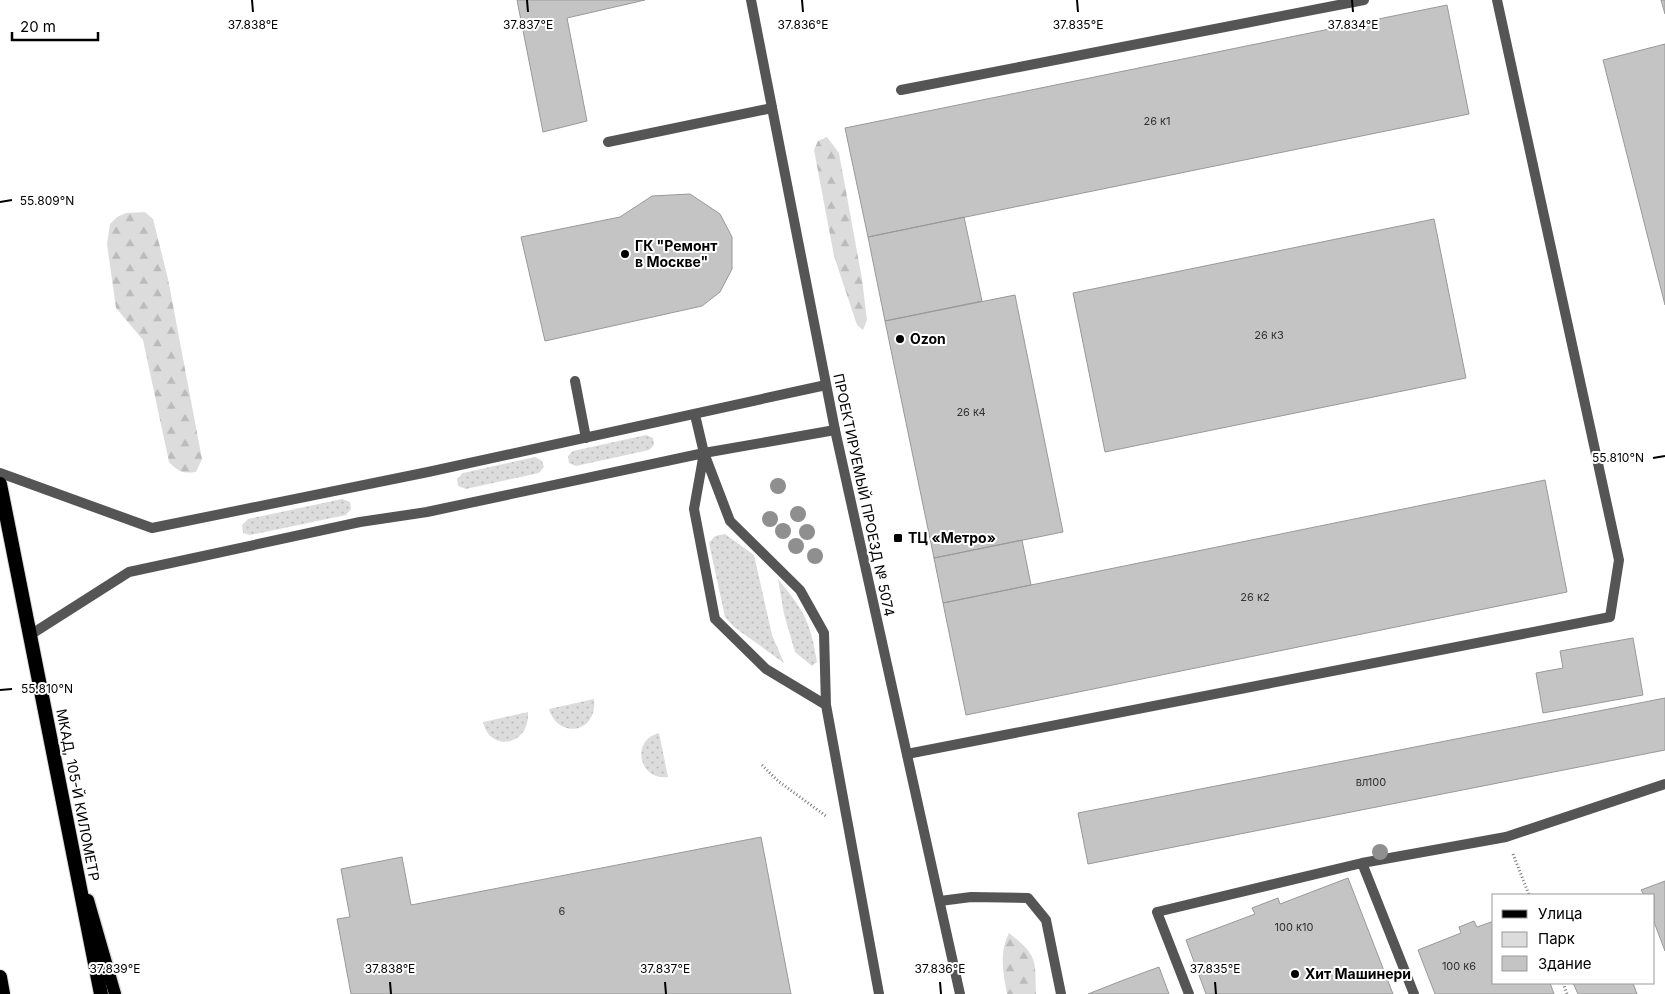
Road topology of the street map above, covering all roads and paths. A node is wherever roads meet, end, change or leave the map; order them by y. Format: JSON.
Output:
{"nodes":[{"id":1,"x":751,"y":0,"type":"edge"},
{"id":2,"x":1364,"y":0,"type":"edge"},
{"id":3,"x":1497,"y":0,"type":"edge"},
{"id":4,"x":901,"y":90,"type":"dead end"},
{"id":5,"x":772,"y":108,"type":"junction"},
{"id":6,"x":608,"y":142,"type":"dead end"},
{"id":7,"x":575,"y":381,"type":"dead end"},
{"id":8,"x":826,"y":385,"type":"junction"},
{"id":9,"x":695,"y":415,"type":"junction"},
{"id":10,"x":835,"y":430,"type":"junction"},
{"id":11,"x":586,"y":438,"type":"junction"},
{"id":12,"x":704,"y":453,"type":"junction"},
{"id":13,"x":0,"y":473,"type":"edge"},
{"id":14,"x":0,"y":484,"type":"edge"},
{"id":15,"x":30,"y":635,"type":"junction"},
{"id":16,"x":826,"y":705,"type":"junction"},
{"id":17,"x":907,"y":754,"type":"junction"},
{"id":18,"x":762,"y":765,"type":"dead end"},
{"id":19,"x":1665,"y":784,"type":"edge"},
{"id":20,"x":849,"y":833,"type":"junction"},
{"id":21,"x":69,"y":837,"type":"junction"},
{"id":22,"x":1506,"y":837,"type":"junction"},
{"id":23,"x":1362,"y":863,"type":"junction"},
{"id":24,"x":1529,"y":894,"type":"edge"},
{"id":25,"x":940,"y":901,"type":"junction"},
{"id":26,"x":0,"y":977,"type":"edge"},
{"id":27,"x":4,"y":994,"type":"edge"},
{"id":28,"x":101,"y":994,"type":"edge"},
{"id":29,"x":115,"y":994,"type":"edge"},
{"id":30,"x":879,"y":994,"type":"edge"},
{"id":31,"x":960,"y":994,"type":"edge"},
{"id":32,"x":1061,"y":994,"type":"edge"},
{"id":33,"x":1189,"y":994,"type":"edge"},
{"id":34,"x":1414,"y":994,"type":"edge"}],
"edges":[{"from":1,"to":5,"type":"street","name":"ПРОЕКТИРУЕМЫЙ ПРОЕЗД № 5074"},
{"from":2,"to":4,"type":"street"},
{"from":3,"to":17,"type":"street"},
{"from":5,"to":6,"type":"street"},
{"from":5,"to":8,"type":"street","name":"ПРОЕКТИРУЕМЫЙ ПРОЕЗД № 5074"},
{"from":7,"to":11,"type":"street"},
{"from":8,"to":9,"type":"street"},
{"from":8,"to":10,"type":"street","name":"ПРОЕКТИРУЕМЫЙ ПРОЕЗД № 5074"},
{"from":9,"to":11,"type":"street"},
{"from":9,"to":12,"type":"street"},
{"from":10,"to":12,"type":"street"},
{"from":10,"to":17,"type":"street","name":"ПРОЕКТИРУЕМЫЙ ПРОЕЗД № 5074"},
{"from":11,"to":13,"type":"street"},
{"from":12,"to":15,"type":"street"},
{"from":12,"to":16,"type":"street"},
{"from":12,"to":16,"type":"street"},
{"from":14,"to":15,"type":"highway","name":"МКАД, 105-Й КИЛОМЕТР"},
{"from":15,"to":21,"type":"highway","name":"МКАД, 105-Й КИЛОМЕТР"},
{"from":16,"to":20,"type":"street"},
{"from":17,"to":25,"type":"street","name":"ПРОЕКТИРУЕМЫЙ ПРОЕЗД № 5074"},
{"from":18,"to":20,"type":"path"},
{"from":19,"to":22,"type":"street"},
{"from":20,"to":30,"type":"street"},
{"from":21,"to":28,"type":"highway","name":"МКАД, 105-Й КИЛОМЕТР"},
{"from":21,"to":29,"type":"main road"},
{"from":22,"to":23,"type":"street"},
{"from":22,"to":24,"type":"path"},
{"from":23,"to":33,"type":"street"},
{"from":23,"to":34,"type":"street"},
{"from":25,"to":31,"type":"street","name":"ПРОЕКТИРУЕМЫЙ ПРОЕЗД № 5074"},
{"from":25,"to":32,"type":"street"},
{"from":26,"to":27,"type":"highway"}]}
